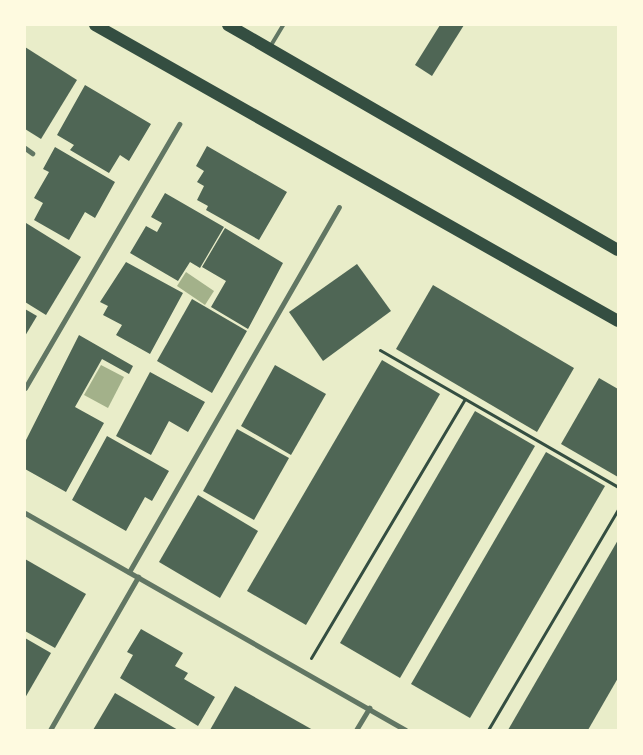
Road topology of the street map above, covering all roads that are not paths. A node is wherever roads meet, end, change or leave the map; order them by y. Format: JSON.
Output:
{"nodes":[{"id":1,"x":95,"y":25,"type":"edge"},
{"id":2,"x":228,"y":25,"type":"edge"},
{"id":3,"x":283,"y":25,"type":"edge"},
{"id":4,"x":269,"y":49,"type":"junction"},
{"id":5,"x":180,"y":124,"type":"dead end"},
{"id":6,"x":25,"y":148,"type":"edge"},
{"id":7,"x":32,"y":153,"type":"dead end"},
{"id":8,"x":339,"y":207,"type":"dead end"},
{"id":9,"x":618,"y":250,"type":"edge"},
{"id":10,"x":618,"y":321,"type":"edge"},
{"id":11,"x":25,"y":388,"type":"edge"},
{"id":12,"x":25,"y":513,"type":"edge"},
{"id":13,"x":129,"y":572,"type":"junction"},
{"id":14,"x":138,"y":577,"type":"junction"},
{"id":15,"x":369,"y":708,"type":"junction"},
{"id":16,"x":50,"y":730,"type":"edge"},
{"id":17,"x":356,"y":730,"type":"edge"},
{"id":18,"x":406,"y":730,"type":"edge"}],
"edges":[{"from":1,"to":10,"type":"main road"},
{"from":2,"to":4,"type":"main road"},
{"from":3,"to":4,"type":"lane"},
{"from":4,"to":9,"type":"main road"},
{"from":5,"to":11,"type":"street"},
{"from":6,"to":7,"type":"street"},
{"from":8,"to":13,"type":"street"},
{"from":12,"to":13,"type":"street"},
{"from":13,"to":14,"type":"street"},
{"from":14,"to":15,"type":"street"},
{"from":14,"to":16,"type":"street"},
{"from":15,"to":17,"type":"street"},
{"from":15,"to":18,"type":"street"}]}
